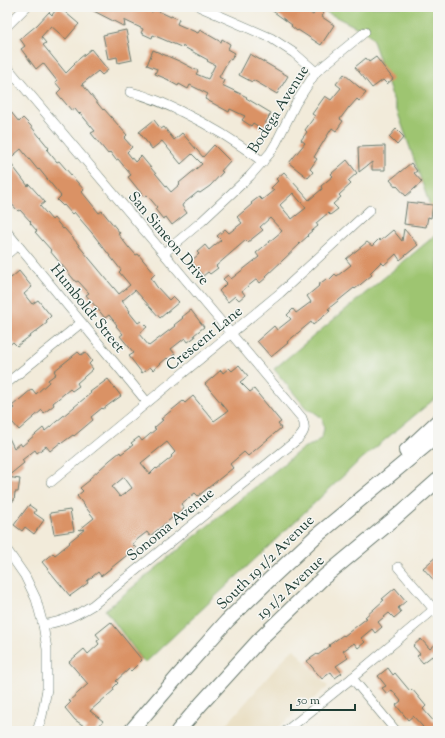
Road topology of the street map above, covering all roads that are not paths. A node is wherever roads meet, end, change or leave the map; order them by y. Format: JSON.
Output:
{"nodes":[{"id":1,"x":26,"y":7,"type":"edge"},
{"id":2,"x":200,"y":7,"type":"edge"},
{"id":3,"x":7,"y":26,"type":"edge"},
{"id":4,"x":365,"y":32,"type":"dead end"},
{"id":5,"x":7,"y":67,"type":"edge"},
{"id":6,"x":316,"y":72,"type":"junction"},
{"id":7,"x":130,"y":92,"type":"dead end"},
{"id":8,"x":263,"y":162,"type":"junction"},
{"id":9,"x":370,"y":210,"type":"dead end"},
{"id":10,"x":7,"y":232,"type":"edge"},
{"id":11,"x":18,"y":245,"type":"junction"},
{"id":12,"x":164,"y":253,"type":"junction"},
{"id":13,"x":7,"y":254,"type":"edge"},
{"id":14,"x":81,"y":323,"type":"junction"},
{"id":15,"x":231,"y":334,"type":"junction"},
{"id":16,"x":7,"y":383,"type":"edge"},
{"id":17,"x":147,"y":402,"type":"junction"},
{"id":18,"x":438,"y":421,"type":"edge"},
{"id":19,"x":305,"y":430,"type":"joint"},
{"id":20,"x":438,"y":435,"type":"edge"},
{"id":21,"x":438,"y":480,"type":"edge"},
{"id":22,"x":51,"y":482,"type":"dead end"},
{"id":23,"x":340,"y":516,"type":"junction"},
{"id":24,"x":7,"y":550,"type":"edge"},
{"id":25,"x":398,"y":567,"type":"dead end"},
{"id":26,"x":437,"y":610,"type":"edge"},
{"id":27,"x":43,"y":625,"type":"junction"},
{"id":28,"x":352,"y":678,"type":"junction"},
{"id":29,"x":37,"y":731,"type":"edge"},
{"id":30,"x":131,"y":731,"type":"edge"},
{"id":31,"x":178,"y":731,"type":"edge"},
{"id":32,"x":286,"y":731,"type":"edge"},
{"id":33,"x":396,"y":731,"type":"edge"}],
"edges":[{"from":1,"to":3,"type":"street"},
{"from":2,"to":6,"type":"street"},
{"from":4,"to":6,"type":"street","name":"Bodega Avenue"},
{"from":5,"to":12,"type":"street","name":"San Simeon Drive"},
{"from":6,"to":8,"type":"street","name":"Bodega Avenue"},
{"from":7,"to":8,"type":"street"},
{"from":8,"to":12,"type":"street","name":"Bodega Avenue"},
{"from":9,"to":15,"type":"street","name":"Crescent Lane"},
{"from":10,"to":11,"type":"street","name":"Humboldt Street"},
{"from":11,"to":13,"type":"street"},
{"from":11,"to":14,"type":"street","name":"Humboldt Street"},
{"from":12,"to":15,"type":"street","name":"San Simeon Drive"},
{"from":14,"to":16,"type":"street"},
{"from":14,"to":17,"type":"street","name":"Humboldt Street"},
{"from":15,"to":17,"type":"street","name":"Crescent Lane"},
{"from":15,"to":19,"type":"street","name":"San Simeon Drive"},
{"from":17,"to":22,"type":"street","name":"Crescent Lane"},
{"from":18,"to":23,"type":"highway"},
{"from":19,"to":27,"type":"street","name":"Sonoma Avenue"},
{"from":20,"to":23,"type":"highway","name":"South 19 1/2 Avenue"},
{"from":21,"to":31,"type":"highway","name":"19 1/2 Avenue"},
{"from":23,"to":30,"type":"highway","name":"South 19 1/2 Avenue"},
{"from":24,"to":27,"type":"street"},
{"from":25,"to":26,"type":"street"},
{"from":26,"to":28,"type":"street"},
{"from":27,"to":29,"type":"street"},
{"from":28,"to":32,"type":"street"},
{"from":28,"to":33,"type":"street"}]}
